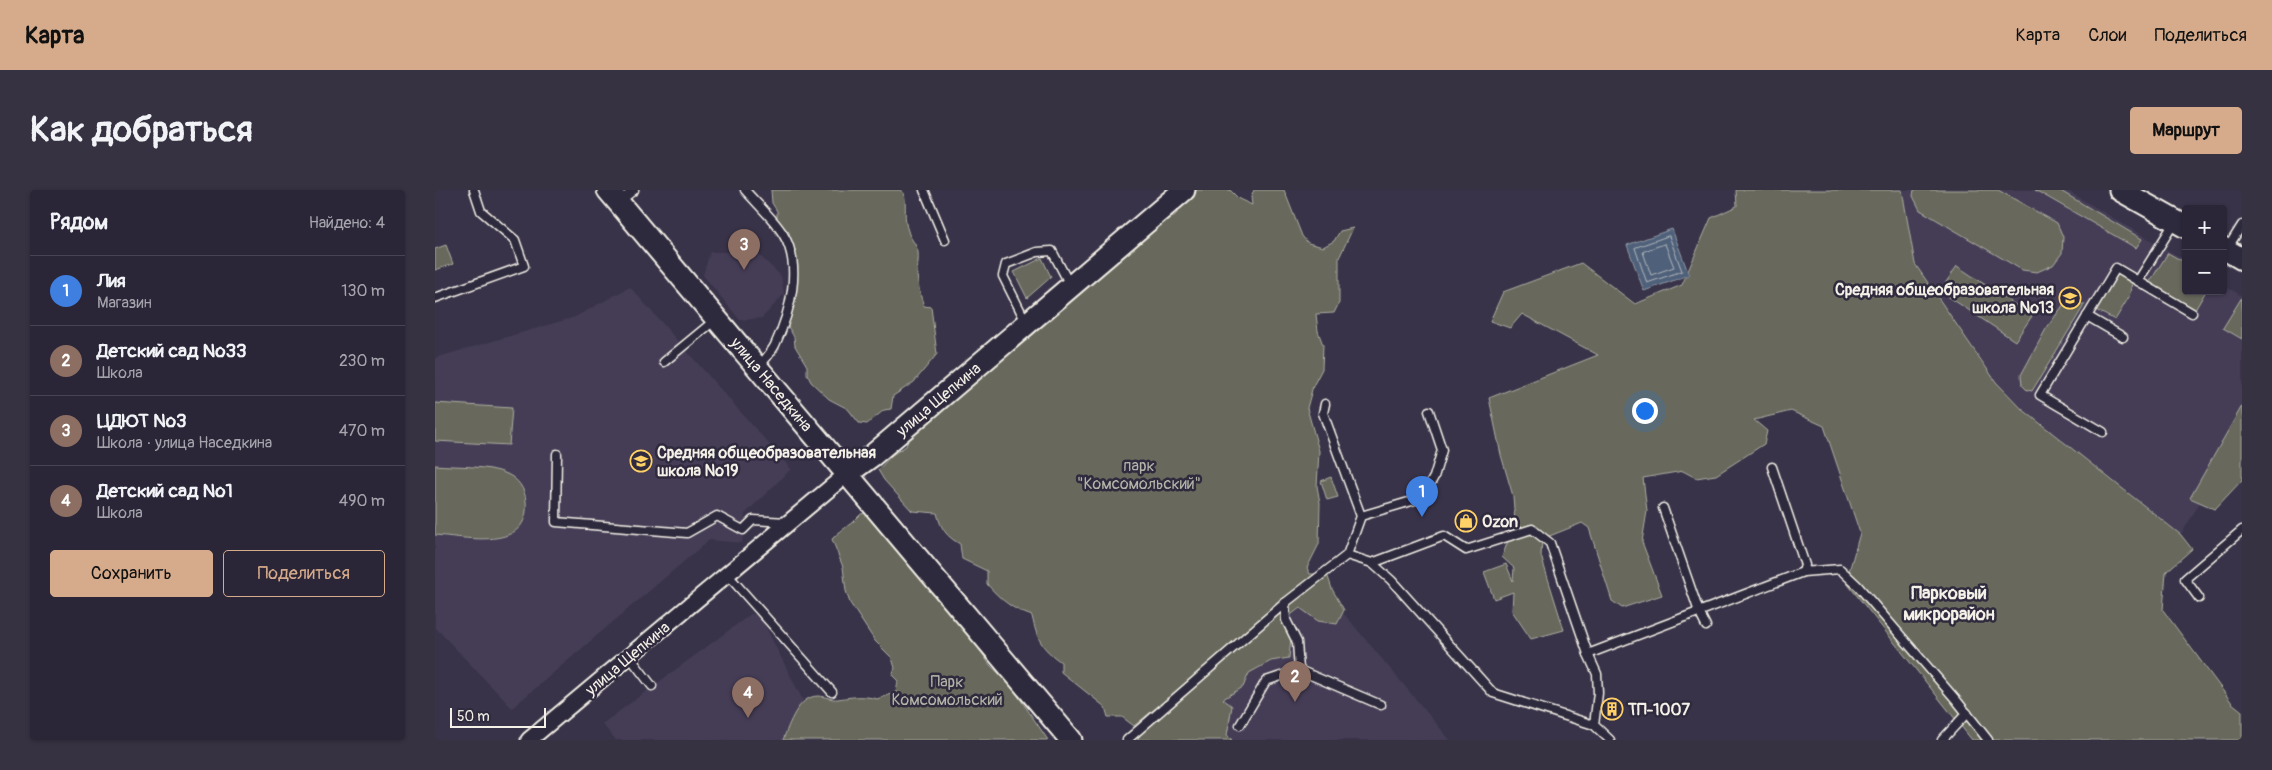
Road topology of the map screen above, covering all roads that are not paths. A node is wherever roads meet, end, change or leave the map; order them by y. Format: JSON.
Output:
{"nodes":[{"id":1,"x":474,"y":190,"type":"edge"},
{"id":2,"x":745,"y":190,"type":"edge"},
{"id":3,"x":924,"y":190,"type":"edge"},
{"id":4,"x":2120,"y":190,"type":"edge"},
{"id":5,"x":1177,"y":193,"type":"edge"},
{"id":6,"x":620,"y":194,"type":"edge"},
{"id":7,"x":2180,"y":224,"type":"edge"},
{"id":8,"x":2242,"y":225,"type":"edge"},
{"id":9,"x":945,"y":240,"type":"dead end"},
{"id":10,"x":2231,"y":252,"type":"edge"},
{"id":11,"x":2138,"y":281,"type":"junction"},
{"id":12,"x":1072,"y":287,"type":"junction"},
{"id":13,"x":435,"y":298,"type":"edge"},
{"id":14,"x":2193,"y":312,"type":"dead end"},
{"id":15,"x":2087,"y":316,"type":"junction"},
{"id":16,"x":716,"y":319,"type":"junction"},
{"id":17,"x":1027,"y":324,"type":"junction"},
{"id":18,"x":2123,"y":337,"type":"dead end"},
{"id":19,"x":664,"y":362,"type":"dead end"},
{"id":20,"x":759,"y":367,"type":"junction"},
{"id":21,"x":1325,"y":404,"type":"dead end"},
{"id":22,"x":1429,"y":411,"type":"dead end"},
{"id":23,"x":2103,"y":432,"type":"dead end"},
{"id":24,"x":557,"y":454,"type":"dead end"},
{"id":25,"x":1772,"y":468,"type":"dead end"},
{"id":26,"x":847,"y":473,"type":"junction"},
{"id":27,"x":1663,"y":508,"type":"dead end"},
{"id":28,"x":1361,"y":516,"type":"junction"},
{"id":29,"x":787,"y":522,"type":"junction"},
{"id":30,"x":2242,"y":530,"type":"edge"},
{"id":31,"x":1347,"y":555,"type":"junction"},
{"id":32,"x":1372,"y":563,"type":"junction"},
{"id":33,"x":1803,"y":572,"type":"junction"},
{"id":34,"x":727,"y":574,"type":"junction"},
{"id":35,"x":2199,"y":598,"type":"dead end"},
{"id":36,"x":1285,"y":603,"type":"junction"},
{"id":37,"x":1699,"y":612,"type":"junction"},
{"id":38,"x":1706,"y":626,"type":"dead end"},
{"id":39,"x":1588,"y":654,"type":"junction"},
{"id":40,"x":629,"y":656,"type":"junction"},
{"id":41,"x":1299,"y":670,"type":"junction"},
{"id":42,"x":652,"y":686,"type":"dead end"},
{"id":43,"x":832,"y":692,"type":"dead end"},
{"id":44,"x":1381,"y":705,"type":"dead end"},
{"id":45,"x":1967,"y":713,"type":"junction"},
{"id":46,"x":1240,"y":724,"type":"dead end"},
{"id":47,"x":1593,"y":725,"type":"junction"},
{"id":48,"x":533,"y":739,"type":"edge"},
{"id":49,"x":1071,"y":740,"type":"edge"},
{"id":50,"x":1127,"y":740,"type":"edge"},
{"id":51,"x":1610,"y":740,"type":"edge"},
{"id":52,"x":1941,"y":740,"type":"edge"},
{"id":53,"x":1988,"y":740,"type":"edge"}],
"edges":[{"from":1,"to":13,"type":"lane"},
{"from":2,"to":20,"type":"lane"},
{"from":3,"to":9,"type":"lane"},
{"from":4,"to":7,"type":"main road"},
{"from":5,"to":12,"type":"main road","name":"улица Щепкина"},
{"from":6,"to":16,"type":"main road","name":"улица Наседкина"},
{"from":7,"to":11,"type":"lane"},
{"from":8,"to":10,"type":"lane"},
{"from":11,"to":14,"type":"lane"},
{"from":11,"to":15,"type":"lane"},
{"from":12,"to":17,"type":"main road","name":"улица Щепкина"},
{"from":12,"to":17,"type":"lane"},
{"from":15,"to":18,"type":"lane"},
{"from":15,"to":23,"type":"lane"},
{"from":16,"to":19,"type":"lane"},
{"from":16,"to":20,"type":"main road","name":"улица Наседкина"},
{"from":17,"to":26,"type":"main road","name":"улица Щепкина"},
{"from":20,"to":26,"type":"main road","name":"улица Наседкина"},
{"from":21,"to":28,"type":"lane"},
{"from":22,"to":28,"type":"lane"},
{"from":24,"to":29,"type":"lane"},
{"from":25,"to":33,"type":"lane"},
{"from":26,"to":29,"type":"street","name":"улица Щепкина"},
{"from":26,"to":49,"type":"main road","name":"улица Наседкина"},
{"from":27,"to":37,"type":"lane"},
{"from":28,"to":31,"type":"lane"},
{"from":29,"to":34,"type":"street","name":"улица Щепкина"},
{"from":30,"to":35,"type":"lane"},
{"from":31,"to":32,"type":"lane"},
{"from":31,"to":36,"type":"lane"},
{"from":32,"to":39,"type":"lane"},
{"from":32,"to":47,"type":"lane"},
{"from":33,"to":37,"type":"lane"},
{"from":33,"to":45,"type":"lane"},
{"from":34,"to":40,"type":"street","name":"улица Щепкина"},
{"from":34,"to":43,"type":"lane"},
{"from":36,"to":41,"type":"lane"},
{"from":36,"to":50,"type":"lane"},
{"from":37,"to":38,"type":"lane"},
{"from":37,"to":39,"type":"lane"},
{"from":39,"to":47,"type":"lane"},
{"from":40,"to":42,"type":"lane"},
{"from":40,"to":48,"type":"street","name":"улица Щепкина"},
{"from":41,"to":44,"type":"lane"},
{"from":41,"to":46,"type":"lane"},
{"from":45,"to":52,"type":"lane"},
{"from":45,"to":53,"type":"lane"},
{"from":47,"to":51,"type":"lane"}]}
